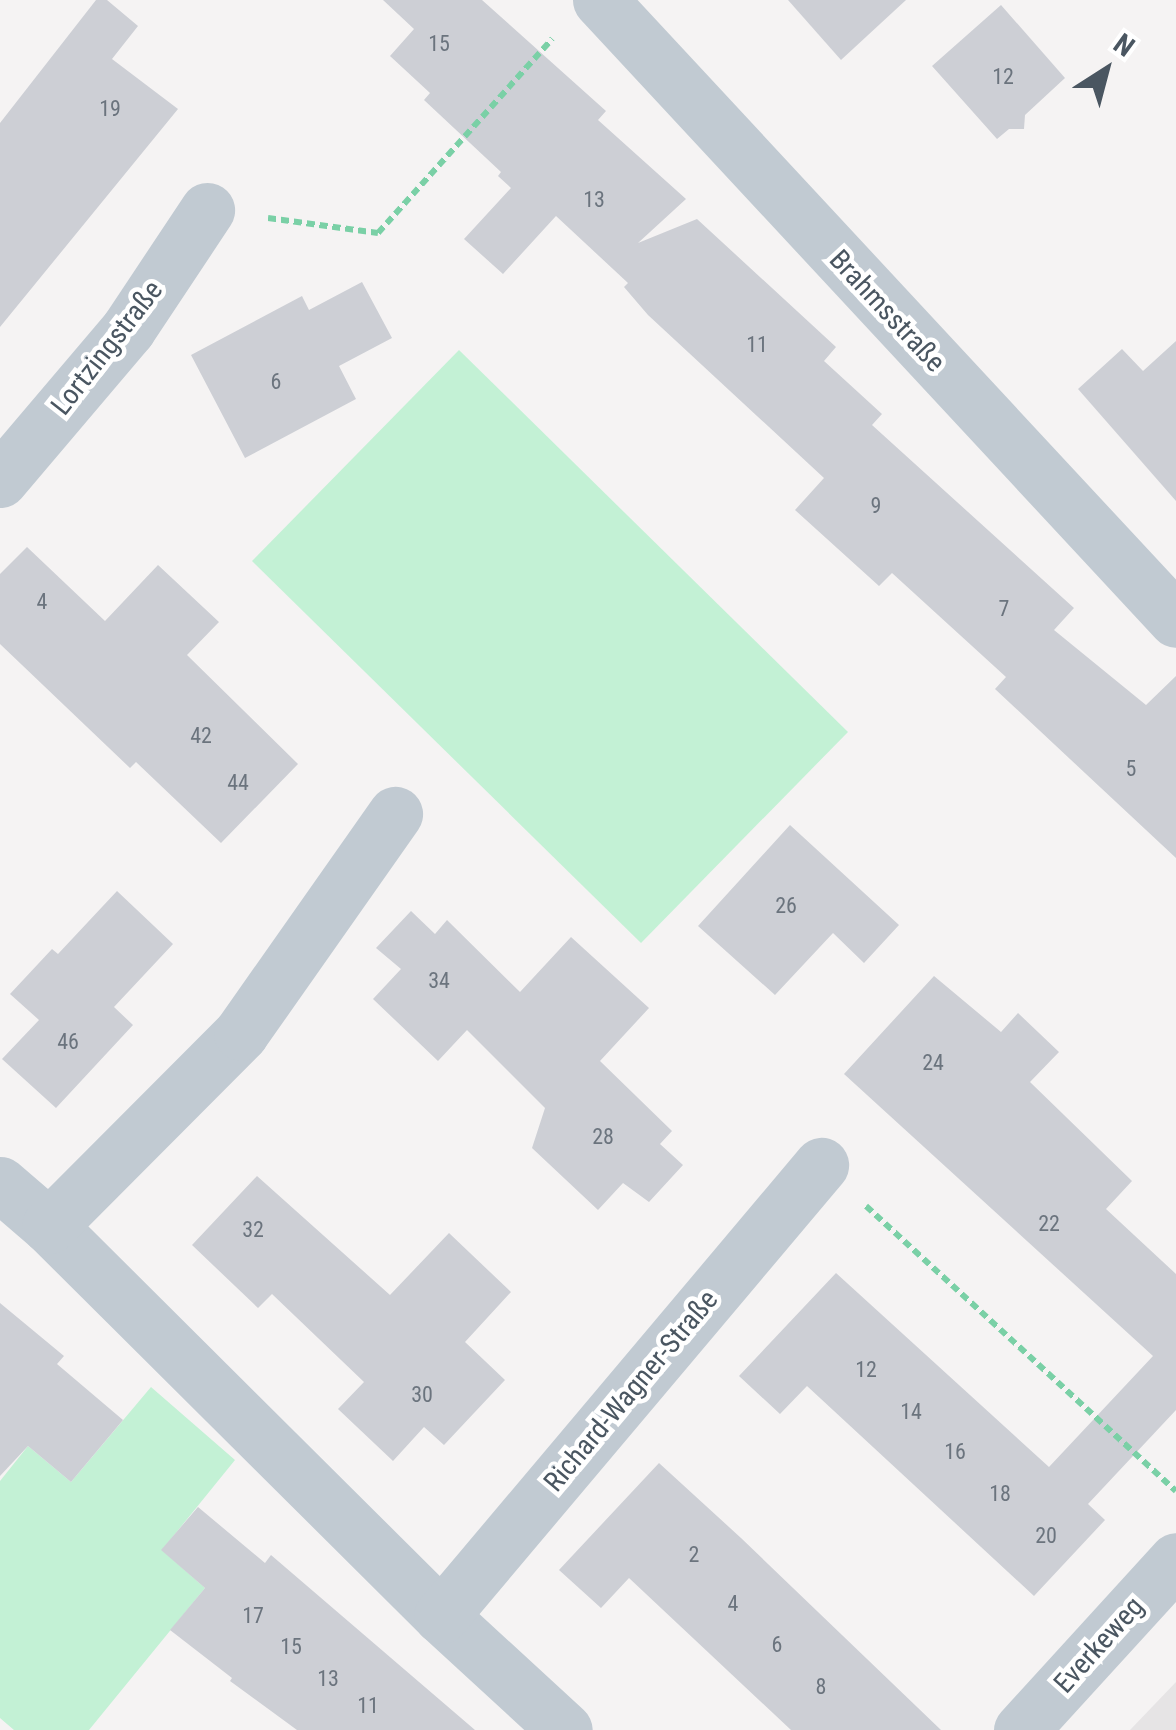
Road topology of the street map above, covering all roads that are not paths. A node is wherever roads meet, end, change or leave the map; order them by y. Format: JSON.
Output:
{"nodes":[{"id":1,"x":581,"y":15,"type":"edge"},
{"id":2,"x":207,"y":210,"type":"road end"},
{"id":3,"x":0,"y":480,"type":"edge"},
{"id":4,"x":1176,"y":620,"type":"edge"},
{"id":5,"x":394,"y":814,"type":"dead end"},
{"id":6,"x":821,"y":1165,"type":"road end"},
{"id":7,"x":0,"y":1184,"type":"edge"},
{"id":8,"x":49,"y":1226,"type":"junction"},
{"id":9,"x":1176,"y":1560,"type":"edge"},
{"id":10,"x":441,"y":1616,"type":"junction"},
{"id":11,"x":565,"y":1730,"type":"edge"},
{"id":12,"x":1022,"y":1730,"type":"edge"}],
"edges":[{"from":1,"to":4,"type":"street","name":"Brahmsstraße"},
{"from":2,"to":3,"type":"street","name":"Lortzingstraße"},
{"from":5,"to":8,"type":"street"},
{"from":6,"to":10,"type":"street","name":"Richard-Wagner-Straße"},
{"from":7,"to":8,"type":"street"},
{"from":8,"to":10,"type":"street"},
{"from":9,"to":12,"type":"street","name":"Everkeweg"},
{"from":10,"to":11,"type":"street"}]}
